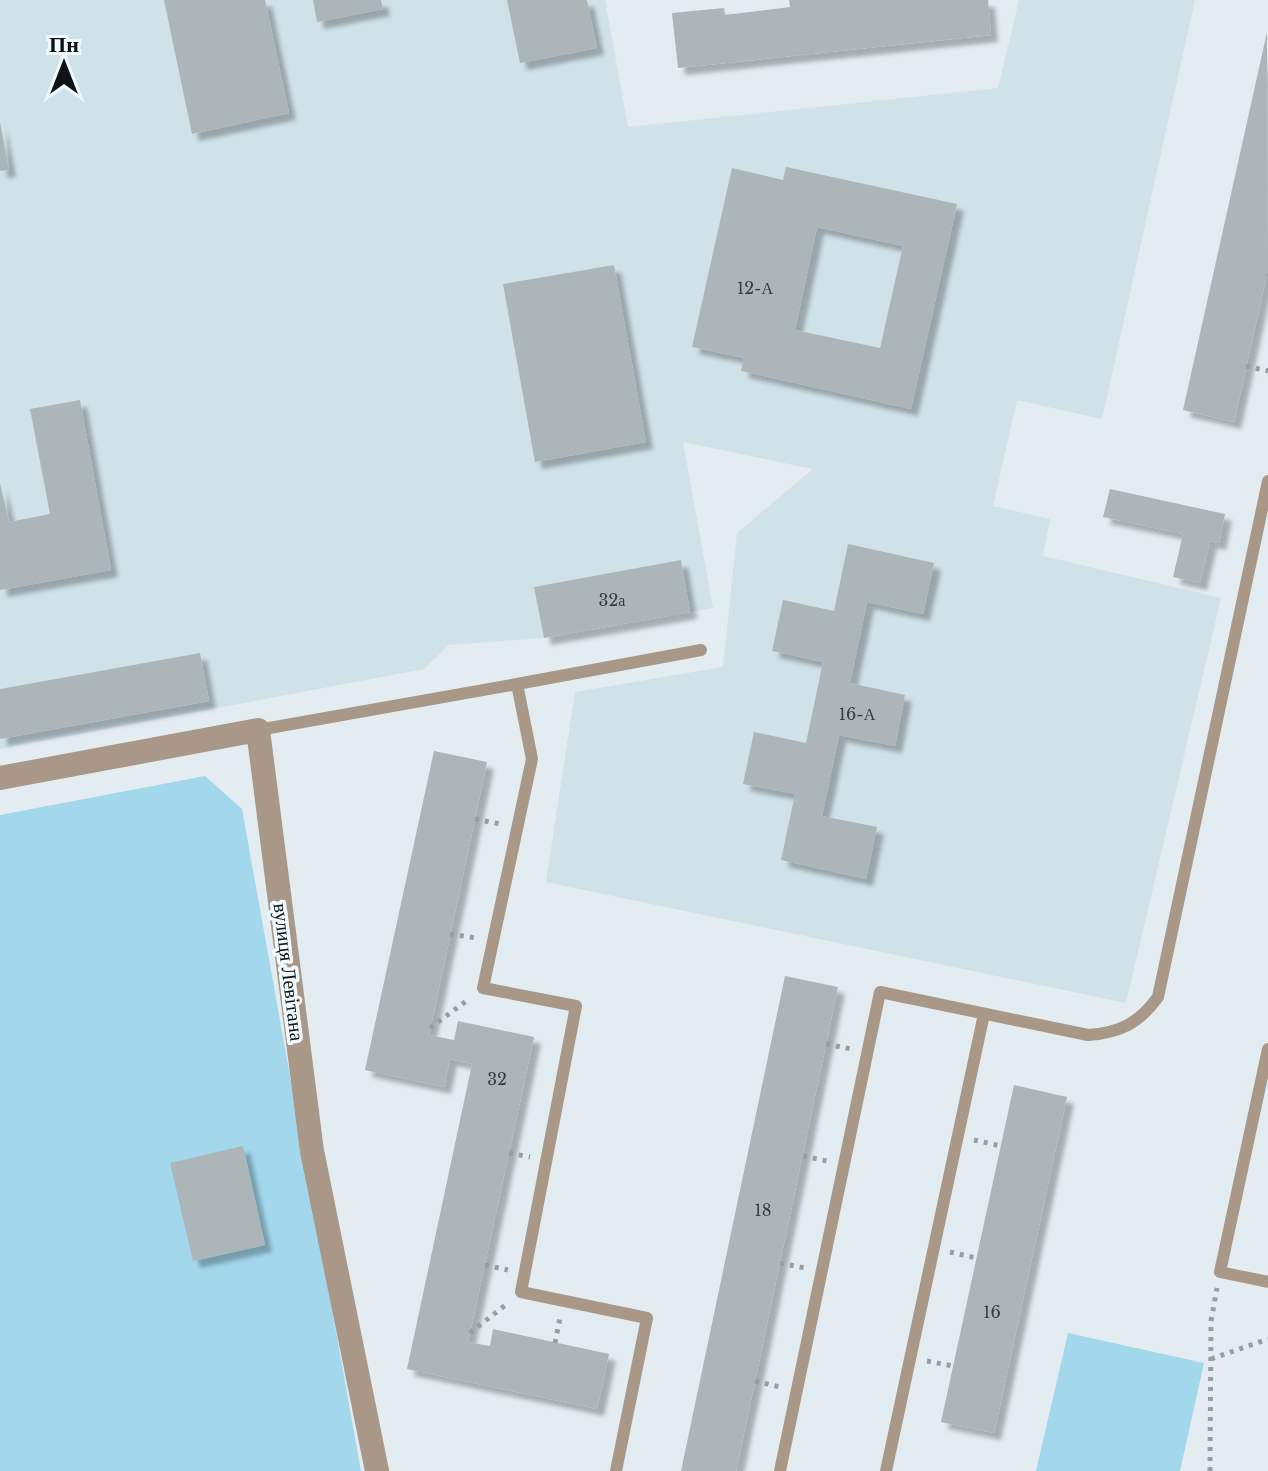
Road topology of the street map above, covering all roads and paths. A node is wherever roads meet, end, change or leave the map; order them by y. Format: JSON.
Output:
{"nodes":[{"id":1,"x":1246,"y":366,"type":"dead end"},
{"id":2,"x":1268,"y":371,"type":"edge"},
{"id":3,"x":1268,"y":481,"type":"edge"},
{"id":4,"x":701,"y":650,"type":"dead end"},
{"id":5,"x":517,"y":684,"type":"junction"},
{"id":6,"x":258,"y":730,"type":"junction"},
{"id":7,"x":0,"y":778,"type":"edge"},
{"id":8,"x":483,"y":988,"type":"junction"},
{"id":9,"x":984,"y":1014,"type":"junction"},
{"id":10,"x":430,"y":1028,"type":"dead end"},
{"id":11,"x":1268,"y":1049,"type":"edge"},
{"id":12,"x":1220,"y":1272,"type":"junction"},
{"id":13,"x":1268,"y":1282,"type":"edge"},
{"id":14,"x":521,"y":1292,"type":"junction"},
{"id":15,"x":470,"y":1333,"type":"dead end"},
{"id":16,"x":1268,"y":1339,"type":"edge"},
{"id":17,"x":1211,"y":1359,"type":"junction"},
{"id":18,"x":377,"y":1471,"type":"edge"},
{"id":19,"x":616,"y":1471,"type":"edge"},
{"id":20,"x":780,"y":1471,"type":"edge"},
{"id":21,"x":886,"y":1471,"type":"edge"},
{"id":22,"x":1210,"y":1471,"type":"edge"}],
"edges":[{"from":1,"to":2,"type":"path"},
{"from":3,"to":9,"type":"lane"},
{"from":4,"to":5,"type":"lane"},
{"from":5,"to":6,"type":"lane"},
{"from":5,"to":8,"type":"lane"},
{"from":6,"to":7,"type":"street"},
{"from":6,"to":18,"type":"street","name":"вулиця Левітана"},
{"from":8,"to":10,"type":"path"},
{"from":8,"to":14,"type":"lane"},
{"from":9,"to":20,"type":"lane"},
{"from":9,"to":21,"type":"lane"},
{"from":11,"to":12,"type":"lane"},
{"from":12,"to":13,"type":"lane"},
{"from":12,"to":17,"type":"path"},
{"from":14,"to":15,"type":"path"},
{"from":14,"to":19,"type":"lane"},
{"from":16,"to":17,"type":"path"},
{"from":17,"to":22,"type":"path"}]}
